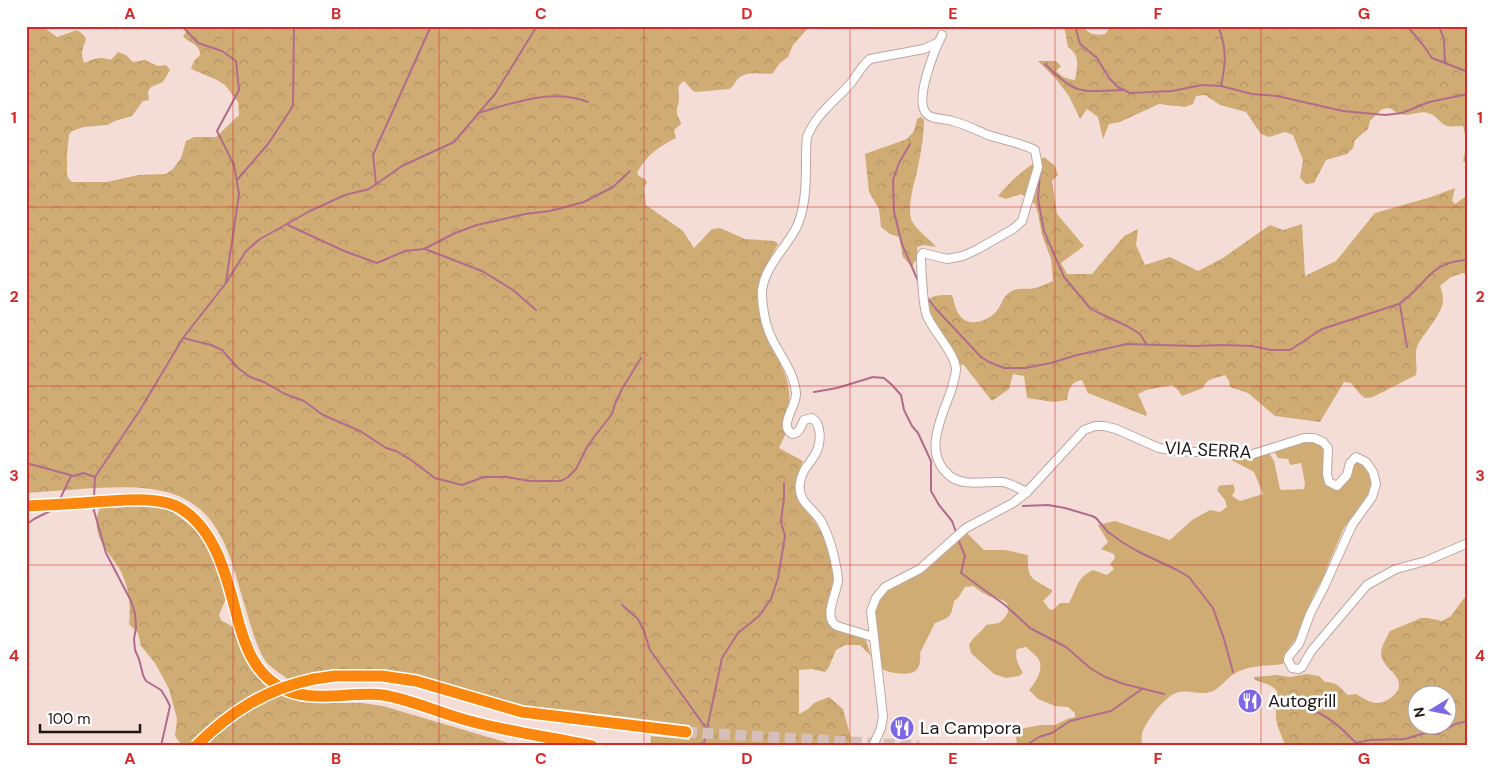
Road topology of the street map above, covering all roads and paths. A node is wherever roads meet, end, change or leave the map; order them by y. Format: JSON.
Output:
{"nodes":[{"id":1,"x":942,"y":35,"type":"dead end"},
{"id":2,"x":938,"y":44,"type":"junction"},
{"id":3,"x":1027,"y":492,"type":"junction"},
{"id":4,"x":26,"y":506,"type":"edge"},
{"id":5,"x":1468,"y":543,"type":"edge"},
{"id":6,"x":873,"y":637,"type":"junction"},
{"id":7,"x":686,"y":732,"type":"tunnel mouth"},
{"id":8,"x":196,"y":746,"type":"edge"},
{"id":9,"x":592,"y":746,"type":"edge"},
{"id":10,"x":873,"y":746,"type":"edge"}],
"edges":[{"from":1,"to":2,"type":"street"},
{"from":2,"to":3,"type":"street"},
{"from":2,"to":6,"type":"street"},
{"from":3,"to":5,"type":"street","name":"VIA SERRA"},
{"from":3,"to":6,"type":"street","name":"VIA SERRA"},
{"from":4,"to":9,"type":"highway"},
{"from":6,"to":10,"type":"street","name":"VIA SERRA"},
{"from":7,"to":8,"type":"highway","bridge":true}]}
